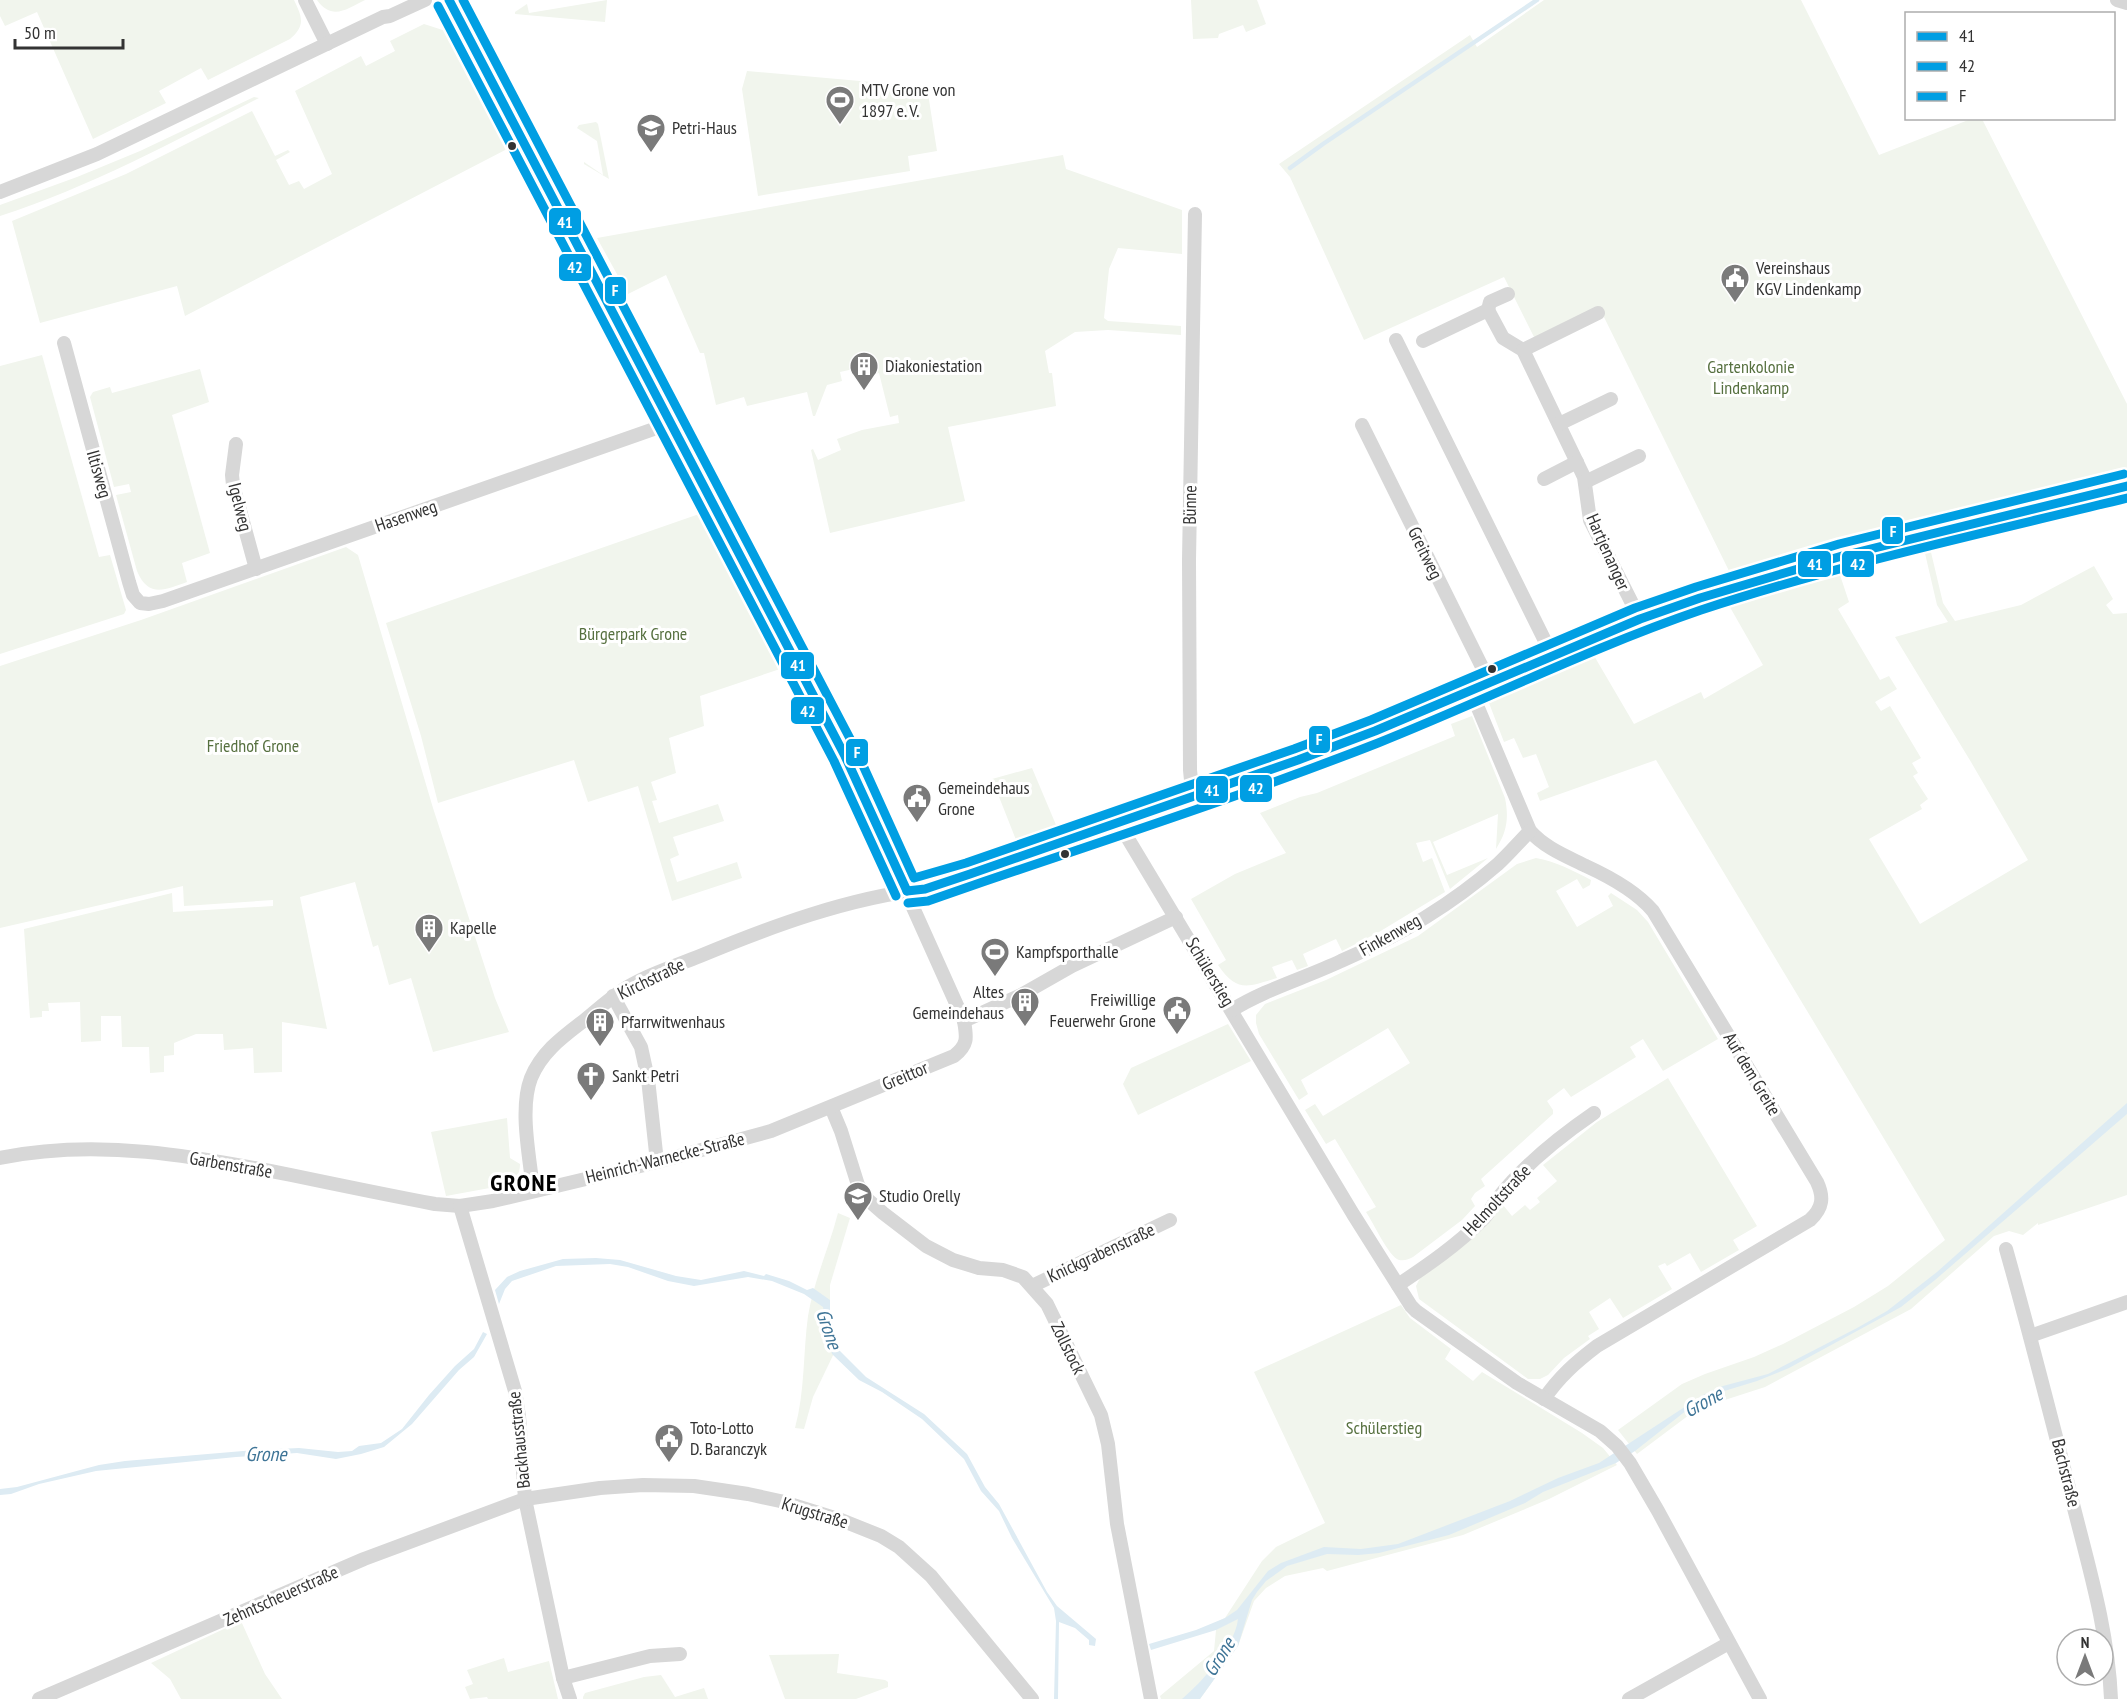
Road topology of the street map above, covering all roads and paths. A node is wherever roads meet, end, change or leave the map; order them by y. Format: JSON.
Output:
{"nodes":[{"id":1,"x":305,"y":0,"type":"edge"},
{"id":2,"x":410,"y":0,"type":"edge"},
{"id":3,"x":426,"y":0,"type":"edge"},
{"id":4,"x":449,"y":0,"type":"edge"},
{"id":5,"x":2117,"y":0,"type":"edge"},
{"id":6,"x":2127,"y":3,"type":"edge"},
{"id":7,"x":382,"y":17,"type":"junction"},
{"id":8,"x":327,"y":44,"type":"junction"},
{"id":9,"x":0,"y":192,"type":"edge"},
{"id":10,"x":1195,"y":214,"type":"dead end"},
{"id":11,"x":1508,"y":294,"type":"dead end"},
{"id":12,"x":1488,"y":310,"type":"junction"},
{"id":13,"x":1598,"y":313,"type":"dead end"},
{"id":14,"x":1396,"y":340,"type":"dead end"},
{"id":15,"x":1423,"y":341,"type":"dead end"},
{"id":16,"x":64,"y":343,"type":"dead end"},
{"id":17,"x":1523,"y":350,"type":"junction"},
{"id":18,"x":1611,"y":399,"type":"dead end"},
{"id":19,"x":670,"y":423,"type":"junction"},
{"id":20,"x":1559,"y":424,"type":"junction"},
{"id":21,"x":1362,"y":426,"type":"dead end"},
{"id":22,"x":236,"y":444,"type":"dead end"},
{"id":23,"x":1639,"y":456,"type":"dead end"},
{"id":24,"x":1577,"y":462,"type":"junction"},
{"id":25,"x":1544,"y":479,"type":"dead end"},
{"id":26,"x":1585,"y":482,"type":"junction"},
{"id":27,"x":2127,"y":486,"type":"edge"},
{"id":28,"x":256,"y":569,"type":"junction"},
{"id":29,"x":140,"y":603,"type":"joint"},
{"id":30,"x":1640,"y":619,"type":"junction"},
{"id":31,"x":1552,"y":655,"type":"junction"},
{"id":32,"x":1489,"y":681,"type":"junction"},
{"id":33,"x":1470,"y":689,"type":"junction"},
{"id":34,"x":1196,"y":796,"type":"junction"},
{"id":35,"x":1121,"y":822,"type":"junction"},
{"id":36,"x":1530,"y":831,"type":"junction"},
{"id":37,"x":907,"y":891,"type":"junction"},
{"id":38,"x":1176,"y":917,"type":"junction"},
{"id":39,"x":613,"y":996,"type":"junction"},
{"id":40,"x":1232,"y":1010,"type":"junction"},
{"id":41,"x":965,"y":1027,"type":"junction"},
{"id":42,"x":831,"y":1107,"type":"junction"},
{"id":43,"x":1594,"y":1113,"type":"dead end"},
{"id":44,"x":0,"y":1158,"type":"edge"},
{"id":45,"x":657,"y":1162,"type":"junction"},
{"id":46,"x":533,"y":1191,"type":"junction"},
{"id":47,"x":460,"y":1206,"type":"junction"},
{"id":48,"x":1170,"y":1220,"type":"dead end"},
{"id":49,"x":2006,"y":1249,"type":"dead end"},
{"id":50,"x":1398,"y":1285,"type":"junction"},
{"id":51,"x":1032,"y":1286,"type":"junction"},
{"id":52,"x":2127,"y":1302,"type":"edge"},
{"id":53,"x":2030,"y":1336,"type":"junction"},
{"id":54,"x":1544,"y":1399,"type":"junction"},
{"id":55,"x":525,"y":1499,"type":"junction"},
{"id":56,"x":1729,"y":1643,"type":"junction"},
{"id":57,"x":680,"y":1654,"type":"dead end"},
{"id":58,"x":563,"y":1678,"type":"junction"},
{"id":59,"x":39,"y":1699,"type":"edge"},
{"id":60,"x":570,"y":1699,"type":"edge"},
{"id":61,"x":1032,"y":1699,"type":"edge"},
{"id":62,"x":1151,"y":1699,"type":"edge"},
{"id":63,"x":1629,"y":1699,"type":"edge"},
{"id":64,"x":1760,"y":1699,"type":"edge"},
{"id":65,"x":2111,"y":1699,"type":"edge"}],
"edges":[{"from":1,"to":8,"type":"street"},
{"from":2,"to":7,"type":"street"},
{"from":3,"to":7,"type":"street"},
{"from":4,"to":19,"type":"street"},
{"from":5,"to":6,"type":"street"},
{"from":7,"to":8,"type":"street"},
{"from":8,"to":9,"type":"street"},
{"from":10,"to":34,"type":"street","name":"Bünne"},
{"from":11,"to":12,"type":"street"},
{"from":12,"to":15,"type":"street"},
{"from":12,"to":17,"type":"street","name":"Hartjenanger"},
{"from":13,"to":17,"type":"street"},
{"from":14,"to":31,"type":"street"},
{"from":16,"to":29,"type":"street","name":"Iltisweg"},
{"from":17,"to":20,"type":"street","name":"Hartjenanger"},
{"from":18,"to":20,"type":"street"},
{"from":19,"to":28,"type":"street","name":"Hasenweg"},
{"from":19,"to":37,"type":"street"},
{"from":20,"to":24,"type":"street","name":"Hartjenanger"},
{"from":21,"to":32,"type":"street","name":"Greitweg"},
{"from":22,"to":28,"type":"street","name":"Igelweg"},
{"from":23,"to":26,"type":"street"},
{"from":24,"to":25,"type":"street"},
{"from":24,"to":26,"type":"street","name":"Hartjenanger"},
{"from":26,"to":30,"type":"street","name":"Hartjenanger"},
{"from":27,"to":30,"type":"street"},
{"from":28,"to":29,"type":"street","name":"Hasenweg"},
{"from":30,"to":31,"type":"street"},
{"from":31,"to":32,"type":"street"},
{"from":32,"to":33,"type":"street"},
{"from":33,"to":34,"type":"street"},
{"from":33,"to":36,"type":"street","name":"Auf dem Greite"},
{"from":34,"to":35,"type":"street"},
{"from":35,"to":37,"type":"street"},
{"from":35,"to":38,"type":"street","name":"Schülerstieg"},
{"from":36,"to":40,"type":"street","name":"Finkenweg"},
{"from":36,"to":54,"type":"street","name":"Auf dem Greite"},
{"from":37,"to":39,"type":"street","name":"Kirchstraße"},
{"from":37,"to":41,"type":"street"},
{"from":38,"to":40,"type":"street","name":"Schülerstieg"},
{"from":38,"to":41,"type":"street"},
{"from":39,"to":45,"type":"street"},
{"from":39,"to":46,"type":"street","name":"Kirchstraße"},
{"from":40,"to":50,"type":"street","name":"Schülerstieg"},
{"from":41,"to":42,"type":"street","name":"Greittor"},
{"from":42,"to":45,"type":"street","name":"Heinrich-Warnecke-Straße"},
{"from":42,"to":51,"type":"street","name":"Zollstock"},
{"from":43,"to":50,"type":"street","name":"Helmoltstraße"},
{"from":44,"to":47,"type":"street","name":"Garbenstraße"},
{"from":45,"to":46,"type":"street","name":"Heinrich-Warnecke-Straße"},
{"from":46,"to":47,"type":"street","name":"Heinrich-Warnecke-Straße"},
{"from":47,"to":55,"type":"street","name":"Backhausstraße"},
{"from":48,"to":51,"type":"street","name":"Knickgrabenstraße"},
{"from":49,"to":53,"type":"street","name":"Bachstraße"},
{"from":50,"to":54,"type":"street","name":"Schülerstieg"},
{"from":51,"to":62,"type":"street","name":"Zollstock"},
{"from":52,"to":53,"type":"street"},
{"from":53,"to":65,"type":"street","name":"Bachstraße"},
{"from":54,"to":56,"type":"street","name":"Schülerstieg"},
{"from":55,"to":58,"type":"street","name":"Backhausstraße"},
{"from":55,"to":59,"type":"street","name":"Zehntscheuerstraße"},
{"from":55,"to":61,"type":"street","name":"Krugstraße"},
{"from":56,"to":63,"type":"street"},
{"from":56,"to":64,"type":"street","name":"Schülerstieg"},
{"from":57,"to":58,"type":"street"},
{"from":58,"to":60,"type":"street","name":"Backhausstraße"}]}
